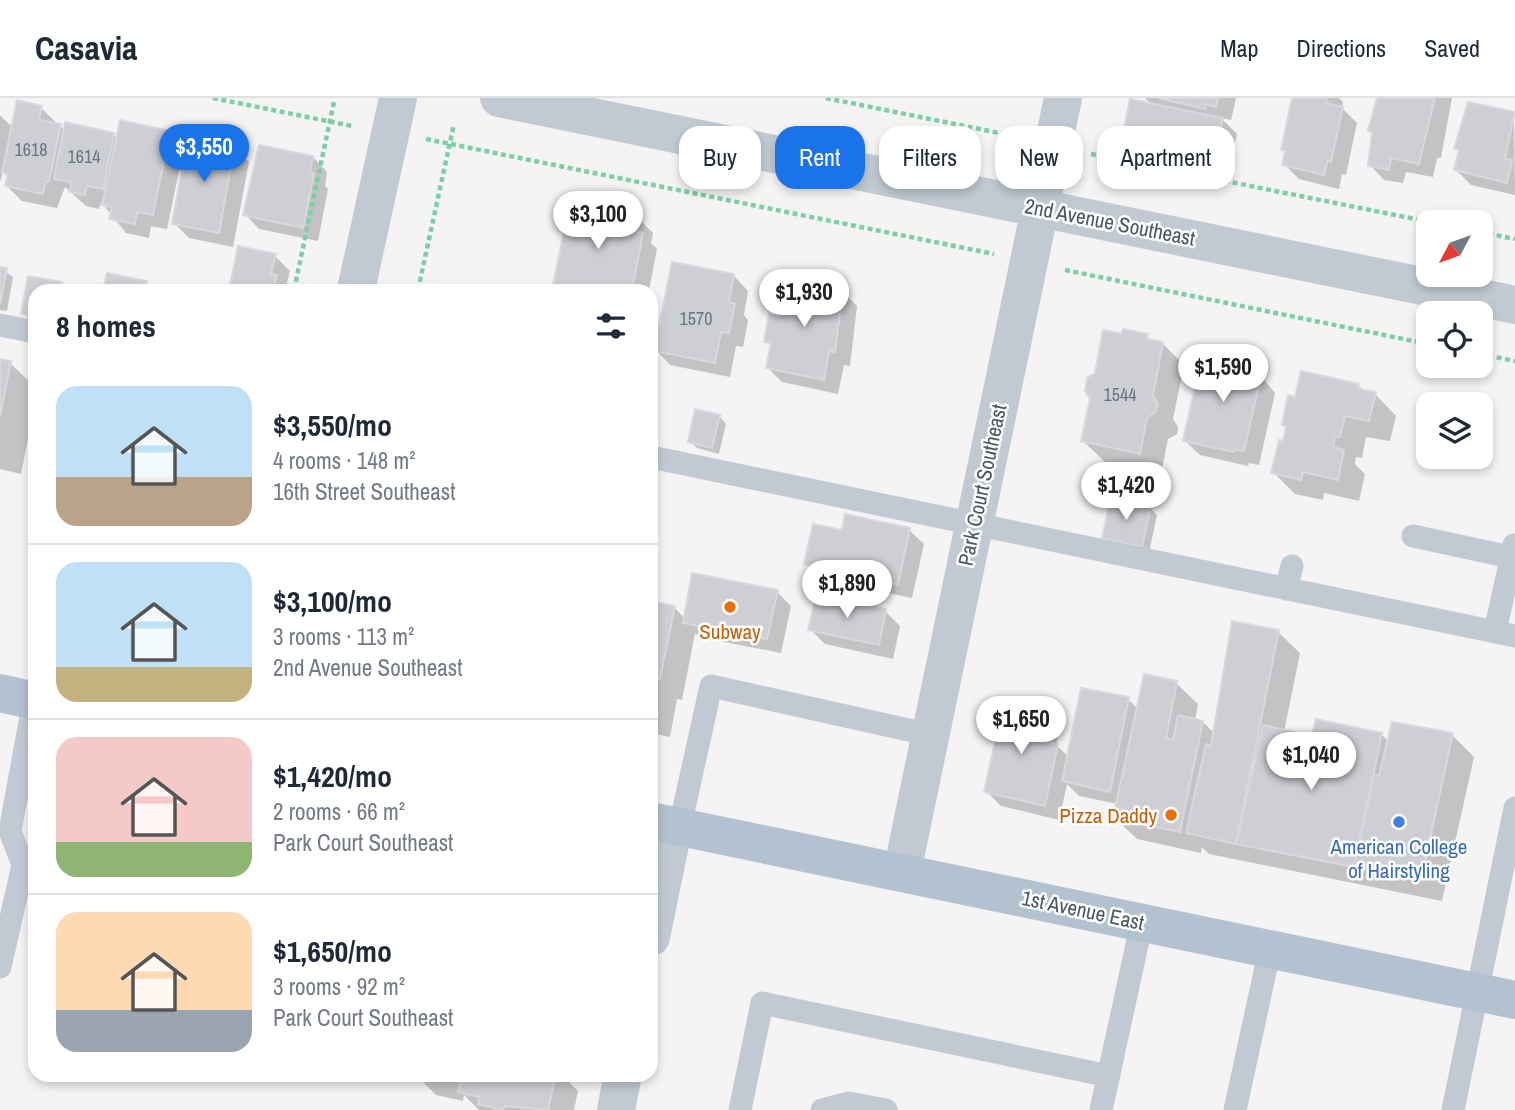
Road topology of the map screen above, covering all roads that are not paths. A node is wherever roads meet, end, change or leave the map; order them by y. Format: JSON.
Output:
{"nodes":[{"id":1,"x":398,"y":98,"type":"edge"},
{"id":2,"x":499,"y":98,"type":"edge"},
{"id":3,"x":1063,"y":98,"type":"edge"},
{"id":4,"x":1039,"y":208,"type":"junction"},
{"id":5,"x":357,"y":284,"type":"edge"},
{"id":6,"x":1515,"y":305,"type":"edge"},
{"id":7,"x":0,"y":326,"type":"edge"},
{"id":8,"x":28,"y":331,"type":"edge"},
{"id":9,"x":658,"y":458,"type":"edge"},
{"id":10,"x":974,"y":524,"type":"junction"},
{"id":11,"x":1412,"y":537,"type":"dead end"},
{"id":12,"x":1514,"y":553,"type":"edge"},
{"id":13,"x":1505,"y":634,"type":"edge"},
{"id":14,"x":0,"y":693,"type":"edge"},
{"id":15,"x":28,"y":699,"type":"edge"},
{"id":16,"x":28,"y":731,"type":"edge"},
{"id":17,"x":930,"y":736,"type":"junction"},
{"id":18,"x":1515,"y":808,"type":"edge"},
{"id":19,"x":668,"y":824,"type":"edge"},
{"id":20,"x":5,"y":833,"type":"edge"},
{"id":21,"x":902,"y":872,"type":"junction"},
{"id":22,"x":658,"y":890,"type":"edge"},
{"id":23,"x":1142,"y":922,"type":"junction"},
{"id":24,"x":1270,"y":949,"type":"junction"},
{"id":25,"x":0,"y":967,"type":"edge"},
{"id":26,"x":1478,"y":992,"type":"junction"},
{"id":27,"x":1515,"y":1000,"type":"edge"},
{"id":28,"x":1108,"y":1076,"type":"junction"},
{"id":29,"x":621,"y":1082,"type":"edge"},
{"id":30,"x":616,"y":1110,"type":"edge"},
{"id":31,"x":740,"y":1110,"type":"edge"},
{"id":32,"x":822,"y":1110,"type":"edge"},
{"id":33,"x":886,"y":1110,"type":"edge"},
{"id":34,"x":1101,"y":1110,"type":"edge"},
{"id":35,"x":1236,"y":1110,"type":"edge"},
{"id":36,"x":1452,"y":1110,"type":"edge"}],
"edges":[{"from":1,"to":5,"type":"street"},
{"from":2,"to":4,"type":"street","name":"2nd Avenue Southeast"},
{"from":3,"to":4,"type":"street","name":"Park Court Southeast"},
{"from":4,"to":6,"type":"street","name":"2nd Avenue Southeast"},
{"from":4,"to":10,"type":"street","name":"Park Court Southeast"},
{"from":7,"to":8,"type":"lane"},
{"from":9,"to":10,"type":"lane"},
{"from":10,"to":13,"type":"lane"},
{"from":10,"to":17,"type":"street","name":"Park Court Southeast"},
{"from":11,"to":12,"type":"lane"},
{"from":12,"to":13,"type":"lane"},
{"from":14,"to":15,"type":"main road"},
{"from":16,"to":20,"type":"lane"},
{"from":17,"to":19,"type":"lane"},
{"from":17,"to":21,"type":"street","name":"Park Court Southeast"},
{"from":18,"to":26,"type":"lane"},
{"from":19,"to":21,"type":"main road","name":"1st Avenue East"},
{"from":19,"to":22,"type":"street"},
{"from":20,"to":25,"type":"lane"},
{"from":21,"to":23,"type":"main road","name":"1st Avenue East"},
{"from":23,"to":24,"type":"main road","name":"1st Avenue East"},
{"from":23,"to":28,"type":"lane"},
{"from":24,"to":26,"type":"main road","name":"1st Avenue East"},
{"from":24,"to":35,"type":"lane"},
{"from":26,"to":27,"type":"main road","name":"1st Avenue East"},
{"from":26,"to":36,"type":"lane"},
{"from":28,"to":31,"type":"lane"},
{"from":28,"to":34,"type":"lane"},
{"from":29,"to":30,"type":"street"},
{"from":32,"to":33,"type":"lane"}]}
